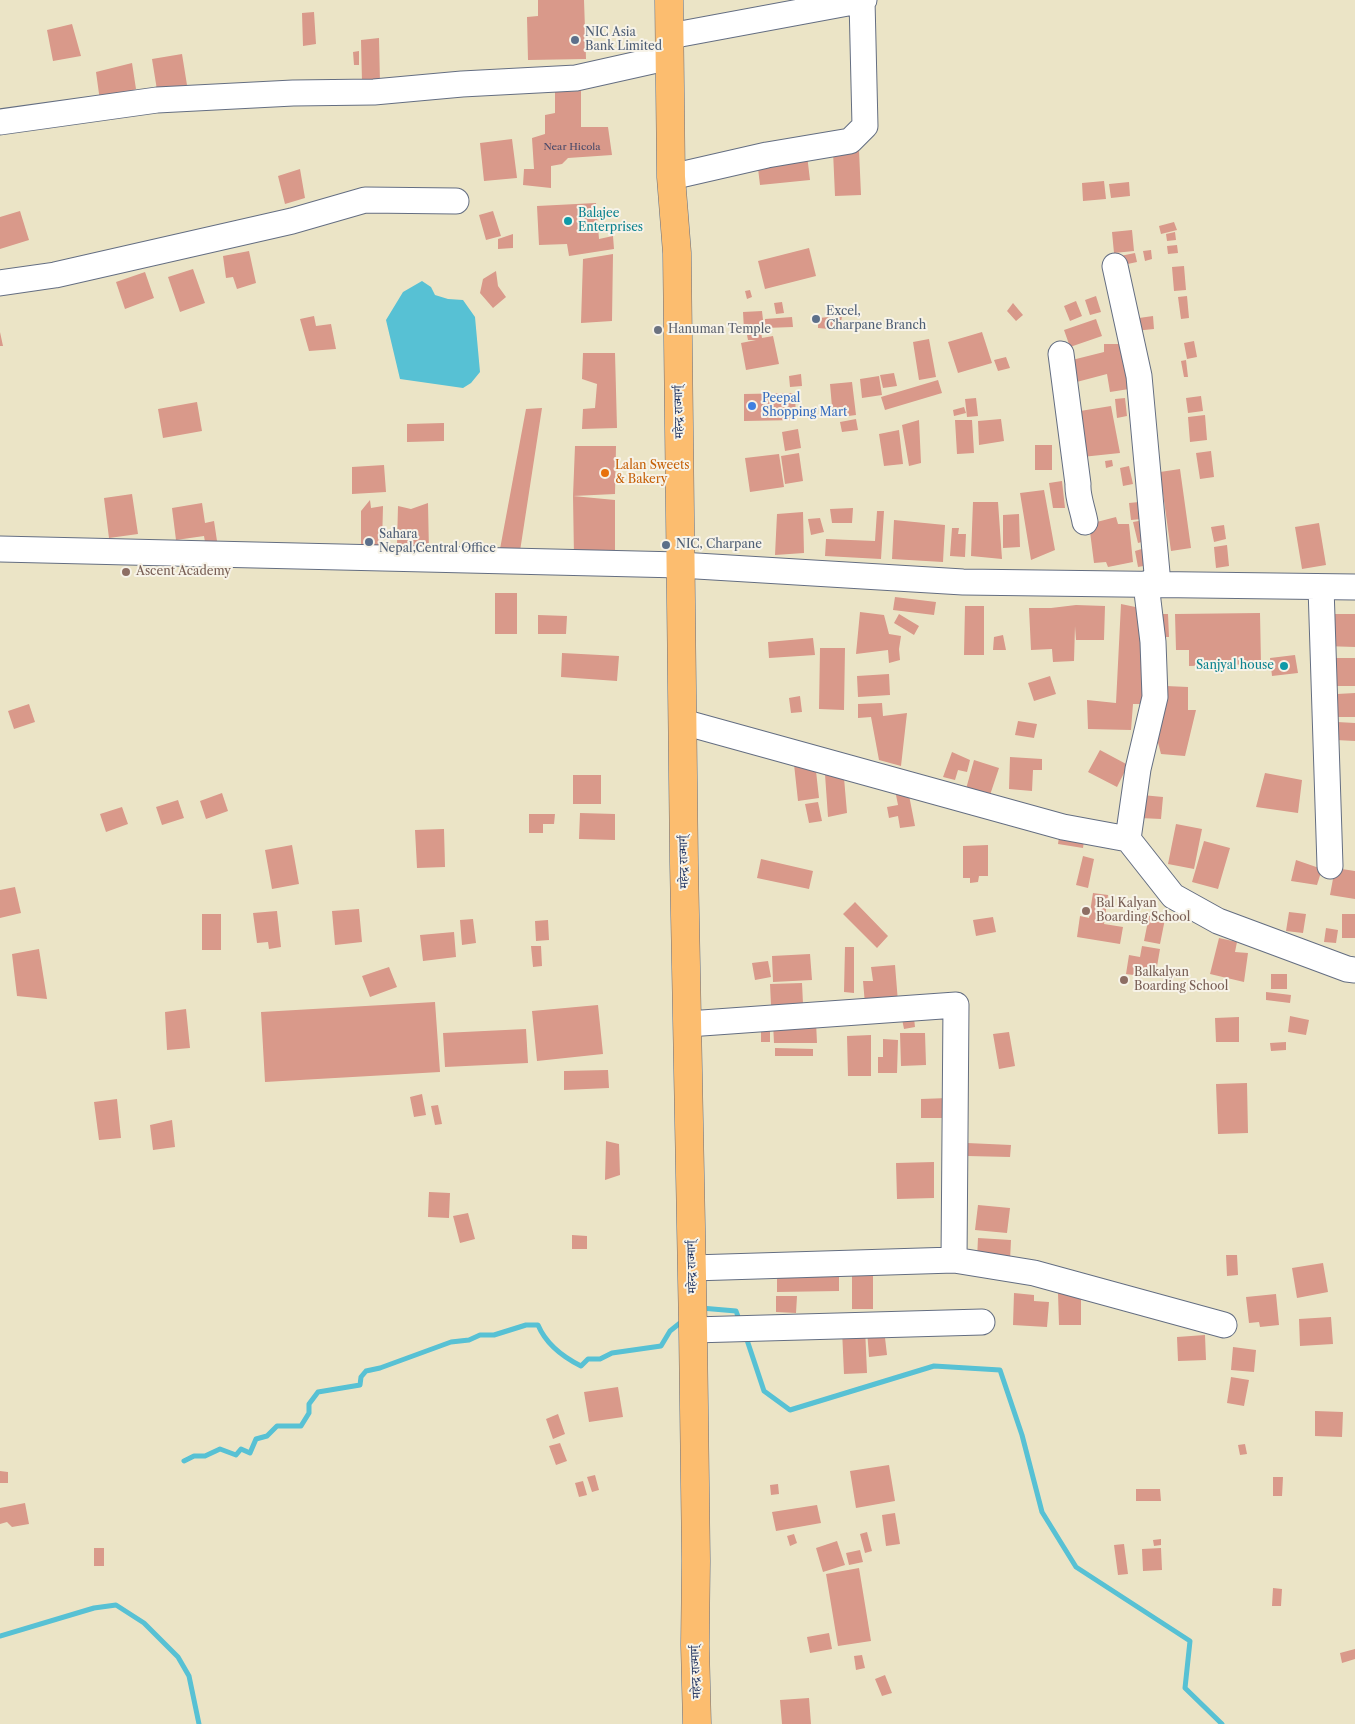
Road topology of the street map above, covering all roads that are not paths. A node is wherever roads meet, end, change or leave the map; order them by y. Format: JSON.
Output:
{"nodes":[{"id":1,"x":669,"y":0,"type":"edge"},
{"id":2,"x":864,"y":0,"type":"edge"},
{"id":3,"x":670,"y":47,"type":"junction"},
{"id":4,"x":0,"y":122,"type":"edge"},
{"id":5,"x":672,"y":177,"type":"junction"},
{"id":6,"x":456,"y":201,"type":"dead end"},
{"id":7,"x":1115,"y":266,"type":"dead end"},
{"id":8,"x":0,"y":283,"type":"edge"},
{"id":9,"x":1061,"y":354,"type":"dead end"},
{"id":10,"x":1085,"y":522,"type":"dead end"},
{"id":11,"x":0,"y":549,"type":"edge"},
{"id":12,"x":680,"y":565,"type":"junction"},
{"id":13,"x":1152,"y":584,"type":"junction"},
{"id":14,"x":1321,"y":587,"type":"junction"},
{"id":15,"x":1355,"y":587,"type":"edge"},
{"id":16,"x":683,"y":722,"type":"junction"},
{"id":17,"x":1128,"y":839,"type":"junction"},
{"id":18,"x":1330,"y":866,"type":"dead end"},
{"id":19,"x":1355,"y":970,"type":"edge"},
{"id":20,"x":688,"y":1024,"type":"junction"},
{"id":21,"x":954,"y":1260,"type":"junction"},
{"id":22,"x":692,"y":1268,"type":"junction"},
{"id":23,"x":982,"y":1322,"type":"dead end"},
{"id":24,"x":1224,"y":1325,"type":"dead end"},
{"id":25,"x":693,"y":1330,"type":"junction"},
{"id":26,"x":697,"y":1724,"type":"edge"}],
"edges":[{"from":1,"to":3,"type":"highway","name":"महेन्द्र राज्मार्ग्"},
{"from":2,"to":3,"type":"street"},
{"from":2,"to":5,"type":"street"},
{"from":3,"to":4,"type":"street"},
{"from":3,"to":5,"type":"highway","name":"महेन्द्र राज्मार्ग्"},
{"from":5,"to":12,"type":"highway","name":"महेन्द्र राज्मार्ग्"},
{"from":6,"to":8,"type":"street"},
{"from":7,"to":13,"type":"street"},
{"from":9,"to":10,"type":"street"},
{"from":11,"to":12,"type":"street"},
{"from":12,"to":13,"type":"street"},
{"from":12,"to":16,"type":"highway","name":"महेन्द्र राज्मार्ग्"},
{"from":13,"to":14,"type":"street"},
{"from":13,"to":17,"type":"street"},
{"from":14,"to":15,"type":"street"},
{"from":14,"to":18,"type":"street"},
{"from":16,"to":17,"type":"street"},
{"from":16,"to":20,"type":"highway","name":"महेन्द्र राज्मार्ग्"},
{"from":17,"to":19,"type":"street"},
{"from":20,"to":21,"type":"street"},
{"from":20,"to":22,"type":"highway","name":"महेन्द्र राज्मार्ग्"},
{"from":21,"to":22,"type":"street"},
{"from":21,"to":24,"type":"street"},
{"from":22,"to":25,"type":"highway","name":"महेन्द्र राज्मार्ग्"},
{"from":23,"to":25,"type":"street"},
{"from":25,"to":26,"type":"highway","name":"महेन्द्र राज्मार्ग्"}]}
